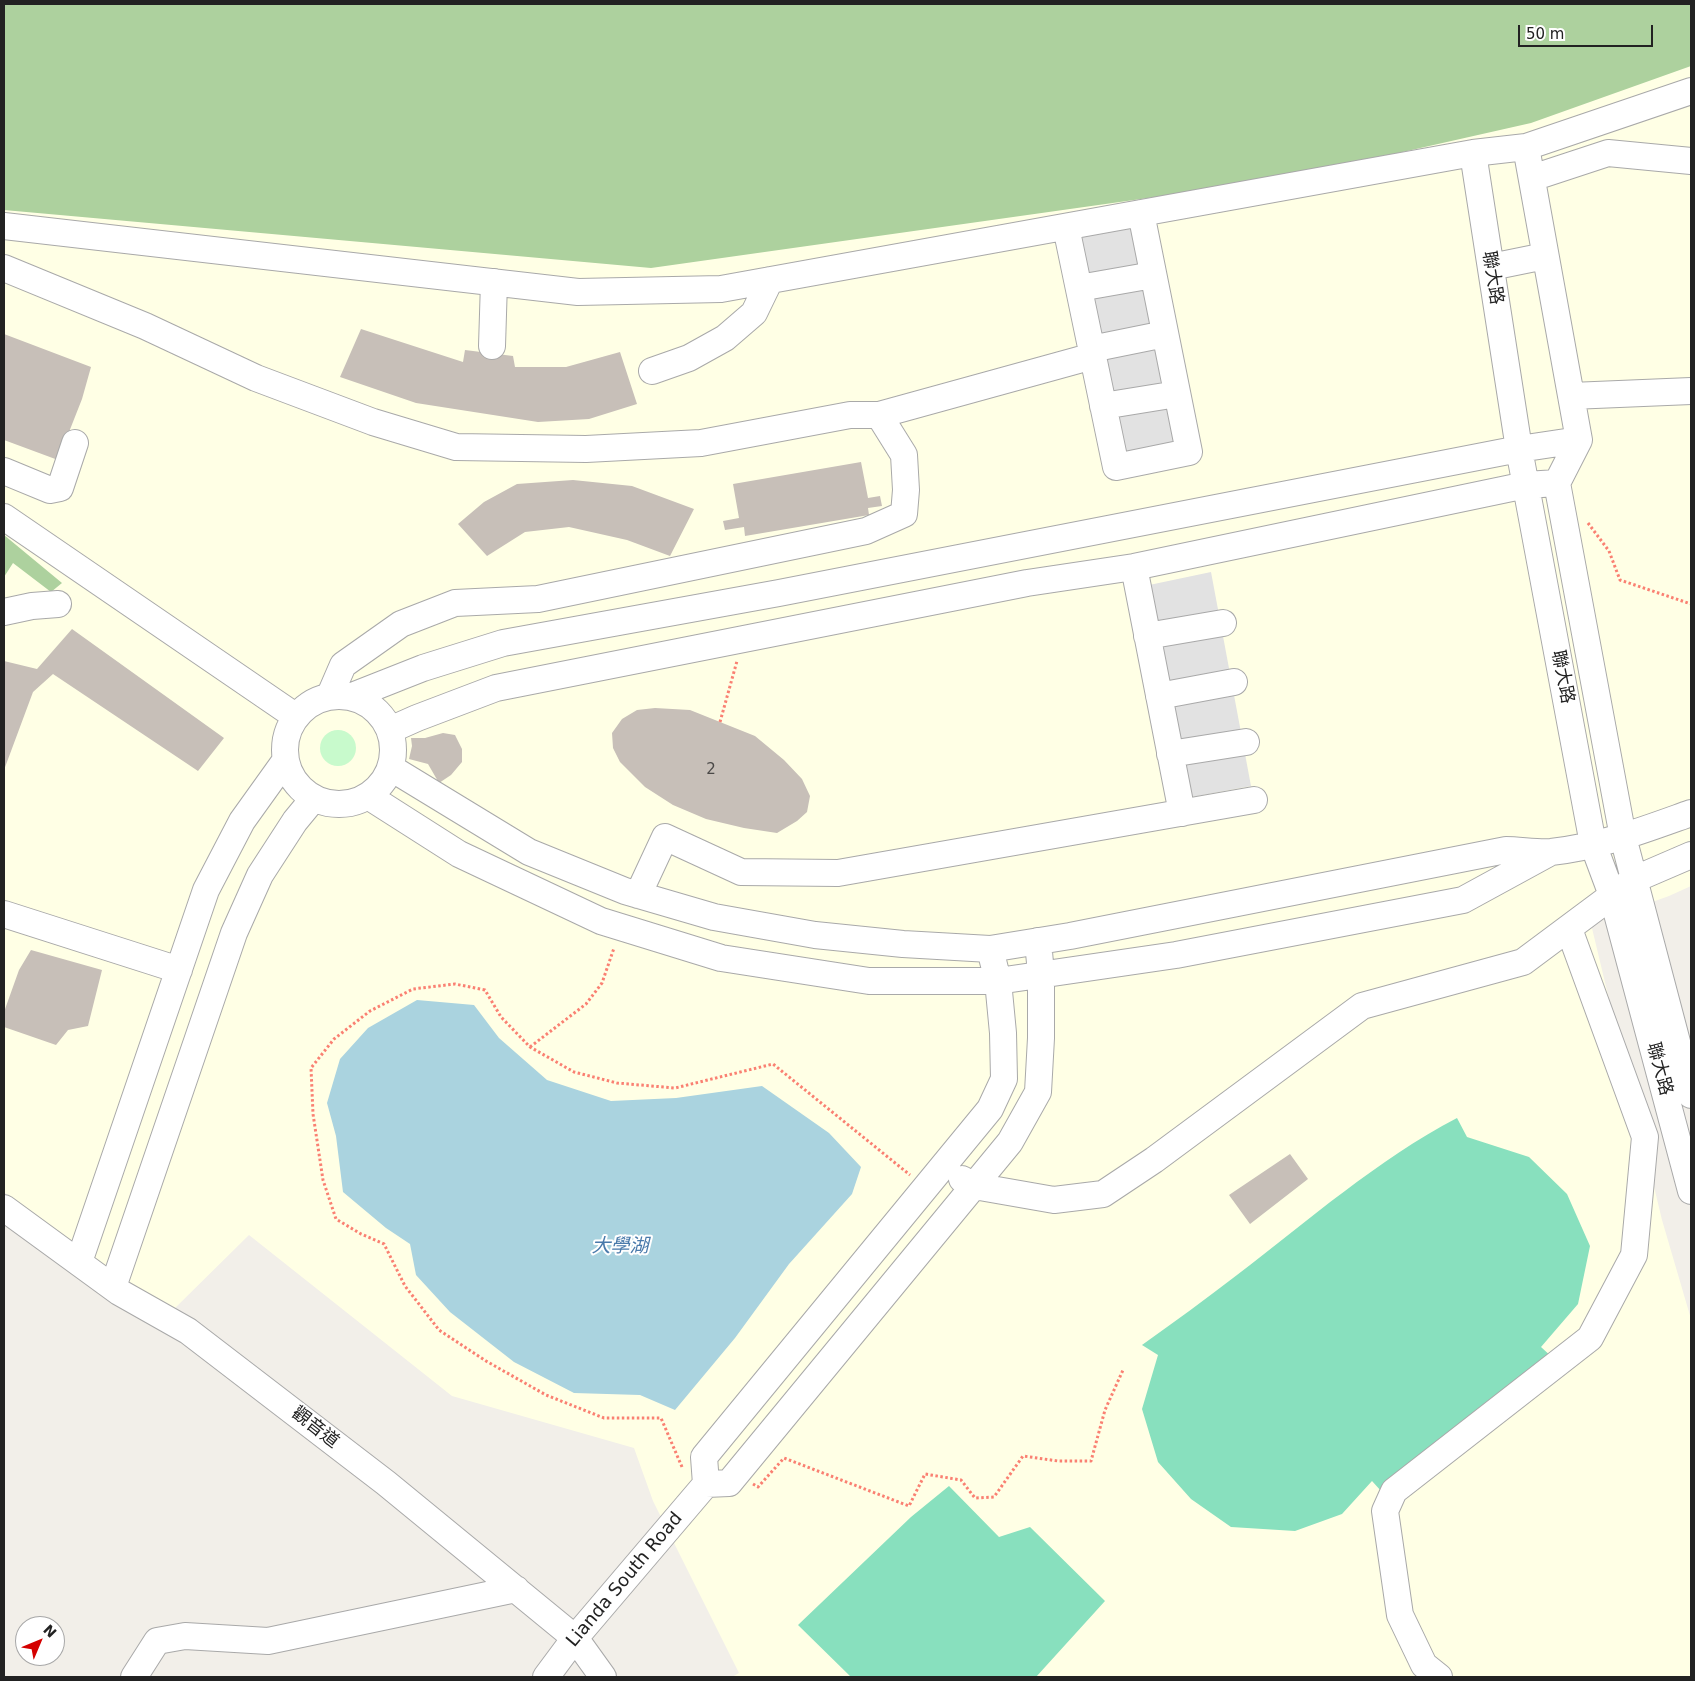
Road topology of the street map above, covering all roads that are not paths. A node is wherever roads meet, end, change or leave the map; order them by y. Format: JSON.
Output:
{"nodes":[{"id":1,"x":1691,"y":91,"type":"edge"},
{"id":2,"x":1526,"y":148,"type":"junction"},
{"id":3,"x":1473,"y":153,"type":"junction"},
{"id":4,"x":1691,"y":160,"type":"edge"},
{"id":5,"x":1532,"y":178,"type":"junction"},
{"id":6,"x":1141,"y":213,"type":"junction"},
{"id":7,"x":4,"y":226,"type":"edge"},
{"id":8,"x":1066,"y":226,"type":"junction"},
{"id":9,"x":1546,"y":256,"type":"junction"},
{"id":10,"x":1491,"y":267,"type":"junction"},
{"id":11,"x":4,"y":268,"type":"edge"},
{"id":12,"x":1153,"y":275,"type":"junction"},
{"id":13,"x":770,"y":280,"type":"junction"},
{"id":14,"x":494,"y":282,"type":"junction"},
{"id":15,"x":1079,"y":288,"type":"junction"},
{"id":16,"x":1165,"y":334,"type":"junction"},
{"id":17,"x":492,"y":346,"type":"dead end"},
{"id":18,"x":1092,"y":352,"type":"junction"},
{"id":19,"x":652,"y":371,"type":"dead end"},
{"id":20,"x":1691,"y":391,"type":"edge"},
{"id":21,"x":1177,"y":394,"type":"junction"},
{"id":22,"x":1571,"y":396,"type":"junction"},
{"id":23,"x":1103,"y":406,"type":"junction"},
{"id":24,"x":879,"y":415,"type":"junction"},
{"id":25,"x":1579,"y":440,"type":"junction"},
{"id":26,"x":75,"y":443,"type":"dead end"},
{"id":27,"x":1519,"y":449,"type":"junction"},
{"id":28,"x":4,"y":471,"type":"edge"},
{"id":29,"x":1557,"y":483,"type":"junction"},
{"id":30,"x":1526,"y":485,"type":"junction"},
{"id":31,"x":4,"y":517,"type":"edge"},
{"id":32,"x":1134,"y":567,"type":"junction"},
{"id":33,"x":58,"y":604,"type":"dead end"},
{"id":34,"x":4,"y":612,"type":"edge"},
{"id":35,"x":1222,"y":623,"type":"dead end"},
{"id":36,"x":1147,"y":636,"type":"junction"},
{"id":37,"x":1234,"y":682,"type":"dead end"},
{"id":38,"x":341,"y":696,"type":"junction"},
{"id":39,"x":1159,"y":696,"type":"junction"},
{"id":40,"x":295,"y":716,"type":"junction"},
{"id":41,"x":390,"y":730,"type":"junction"},
{"id":42,"x":1246,"y":742,"type":"dead end"},
{"id":43,"x":1170,"y":754,"type":"junction"},
{"id":44,"x":285,"y":761,"type":"junction"},
{"id":45,"x":391,"y":768,"type":"junction"},
{"id":46,"x":368,"y":796,"type":"junction"},
{"id":47,"x":314,"y":798,"type":"junction"},
{"id":48,"x":1254,"y":800,"type":"dead end"},
{"id":49,"x":1182,"y":813,"type":"junction"},
{"id":50,"x":1691,"y":813,"type":"edge"},
{"id":51,"x":1623,"y":837,"type":"junction"},
{"id":52,"x":1593,"y":844,"type":"junction"},
{"id":53,"x":1551,"y":852,"type":"junction"},
{"id":54,"x":1691,"y":855,"type":"edge"},
{"id":55,"x":1633,"y":880,"type":"junction"},
{"id":56,"x":638,"y":895,"type":"junction"},
{"id":57,"x":1612,"y":895,"type":"junction"},
{"id":58,"x":4,"y":914,"type":"edge"},
{"id":59,"x":1569,"y":928,"type":"junction"},
{"id":60,"x":1038,"y":941,"type":"junction"},
{"id":61,"x":990,"y":949,"type":"junction"},
{"id":62,"x":179,"y":970,"type":"junction"},
{"id":63,"x":1041,"y":974,"type":"junction"},
{"id":64,"x":998,"y":981,"type":"junction"},
{"id":65,"x":1691,"y":1095,"type":"edge"},
{"id":66,"x":934,"y":1178,"type":"junction"},
{"id":67,"x":974,"y":1186,"type":"junction"},
{"id":68,"x":1691,"y":1191,"type":"edge"},
{"id":69,"x":4,"y":1208,"type":"edge"},
{"id":70,"x":79,"y":1262,"type":"junction"},
{"id":71,"x":113,"y":1287,"type":"junction"},
{"id":72,"x":700,"y":1491,"type":"junction"},
{"id":73,"x":516,"y":1589,"type":"junction"},
{"id":74,"x":575,"y":1638,"type":"junction"},
{"id":75,"x":134,"y":1677,"type":"edge"},
{"id":76,"x":546,"y":1677,"type":"edge"},
{"id":77,"x":603,"y":1677,"type":"edge"},
{"id":78,"x":1439,"y":1677,"type":"edge"}],
"edges":[{"from":1,"to":2,"type":"street"},
{"from":2,"to":3,"type":"street"},
{"from":2,"to":5,"type":"street"},
{"from":3,"to":6,"type":"street"},
{"from":3,"to":10,"type":"street","name":"聯大路"},
{"from":4,"to":5,"type":"street"},
{"from":5,"to":9,"type":"street"},
{"from":6,"to":8,"type":"street"},
{"from":6,"to":12,"type":"street"},
{"from":7,"to":14,"type":"street"},
{"from":8,"to":13,"type":"street"},
{"from":8,"to":15,"type":"street"},
{"from":9,"to":10,"type":"street"},
{"from":9,"to":22,"type":"street"},
{"from":10,"to":27,"type":"street","name":"聯大路"},
{"from":11,"to":24,"type":"street"},
{"from":12,"to":15,"type":"street"},
{"from":12,"to":16,"type":"street"},
{"from":13,"to":14,"type":"street"},
{"from":13,"to":19,"type":"street"},
{"from":14,"to":17,"type":"street"},
{"from":15,"to":18,"type":"street"},
{"from":16,"to":18,"type":"street"},
{"from":16,"to":21,"type":"street"},
{"from":18,"to":23,"type":"street"},
{"from":18,"to":24,"type":"street"},
{"from":20,"to":22,"type":"street"},
{"from":21,"to":23,"type":"street"},
{"from":21,"to":23,"type":"street"},
{"from":22,"to":25,"type":"street"},
{"from":24,"to":38,"type":"street"},
{"from":25,"to":27,"type":"street"},
{"from":25,"to":29,"type":"street"},
{"from":26,"to":28,"type":"street"},
{"from":27,"to":30,"type":"street","name":"聯大路"},
{"from":27,"to":38,"type":"street"},
{"from":29,"to":30,"type":"street"},
{"from":29,"to":51,"type":"street","name":"聯大路"},
{"from":30,"to":32,"type":"street"},
{"from":30,"to":52,"type":"street","name":"聯大路"},
{"from":31,"to":40,"type":"street"},
{"from":32,"to":36,"type":"street"},
{"from":32,"to":41,"type":"street"},
{"from":33,"to":34,"type":"street"},
{"from":35,"to":36,"type":"street"},
{"from":36,"to":39,"type":"street"},
{"from":37,"to":39,"type":"street"},
{"from":38,"to":40,"type":"street"},
{"from":38,"to":41,"type":"street"},
{"from":39,"to":43,"type":"street"},
{"from":40,"to":44,"type":"street"},
{"from":41,"to":45,"type":"street"},
{"from":42,"to":43,"type":"street"},
{"from":43,"to":49,"type":"street"},
{"from":44,"to":47,"type":"street"},
{"from":44,"to":62,"type":"street"},
{"from":45,"to":46,"type":"street"},
{"from":45,"to":56,"type":"street"},
{"from":46,"to":47,"type":"street"},
{"from":46,"to":64,"type":"street"},
{"from":47,"to":71,"type":"street"},
{"from":48,"to":49,"type":"street"},
{"from":49,"to":56,"type":"street"},
{"from":50,"to":51,"type":"street"},
{"from":51,"to":52,"type":"street"},
{"from":51,"to":55,"type":"street","name":"聯大路"},
{"from":52,"to":53,"type":"street"},
{"from":52,"to":57,"type":"street","name":"聯大路"},
{"from":53,"to":60,"type":"street"},
{"from":53,"to":63,"type":"street"},
{"from":54,"to":55,"type":"street"},
{"from":55,"to":57,"type":"street"},
{"from":55,"to":65,"type":"street","name":"聯大路"},
{"from":56,"to":61,"type":"street"},
{"from":57,"to":59,"type":"street"},
{"from":57,"to":68,"type":"street","name":"聯大路"},
{"from":58,"to":62,"type":"street"},
{"from":59,"to":67,"type":"street"},
{"from":59,"to":78,"type":"street"},
{"from":60,"to":61,"type":"street"},
{"from":60,"to":63,"type":"street"},
{"from":61,"to":64,"type":"street"},
{"from":62,"to":70,"type":"street"},
{"from":63,"to":64,"type":"street"},
{"from":63,"to":67,"type":"street"},
{"from":64,"to":66,"type":"street"},
{"from":66,"to":67,"type":"street"},
{"from":66,"to":72,"type":"street"},
{"from":67,"to":72,"type":"street"},
{"from":69,"to":70,"type":"street","name":"觀音道"},
{"from":70,"to":71,"type":"street","name":"觀音道"},
{"from":71,"to":73,"type":"street","name":"觀音道"},
{"from":72,"to":74,"type":"street","name":"Lianda South Road"},
{"from":73,"to":74,"type":"street","name":"觀音道"},
{"from":73,"to":75,"type":"street"},
{"from":74,"to":76,"type":"street","name":"Lianda South Road"},
{"from":74,"to":77,"type":"street","name":"觀音道"}]}
